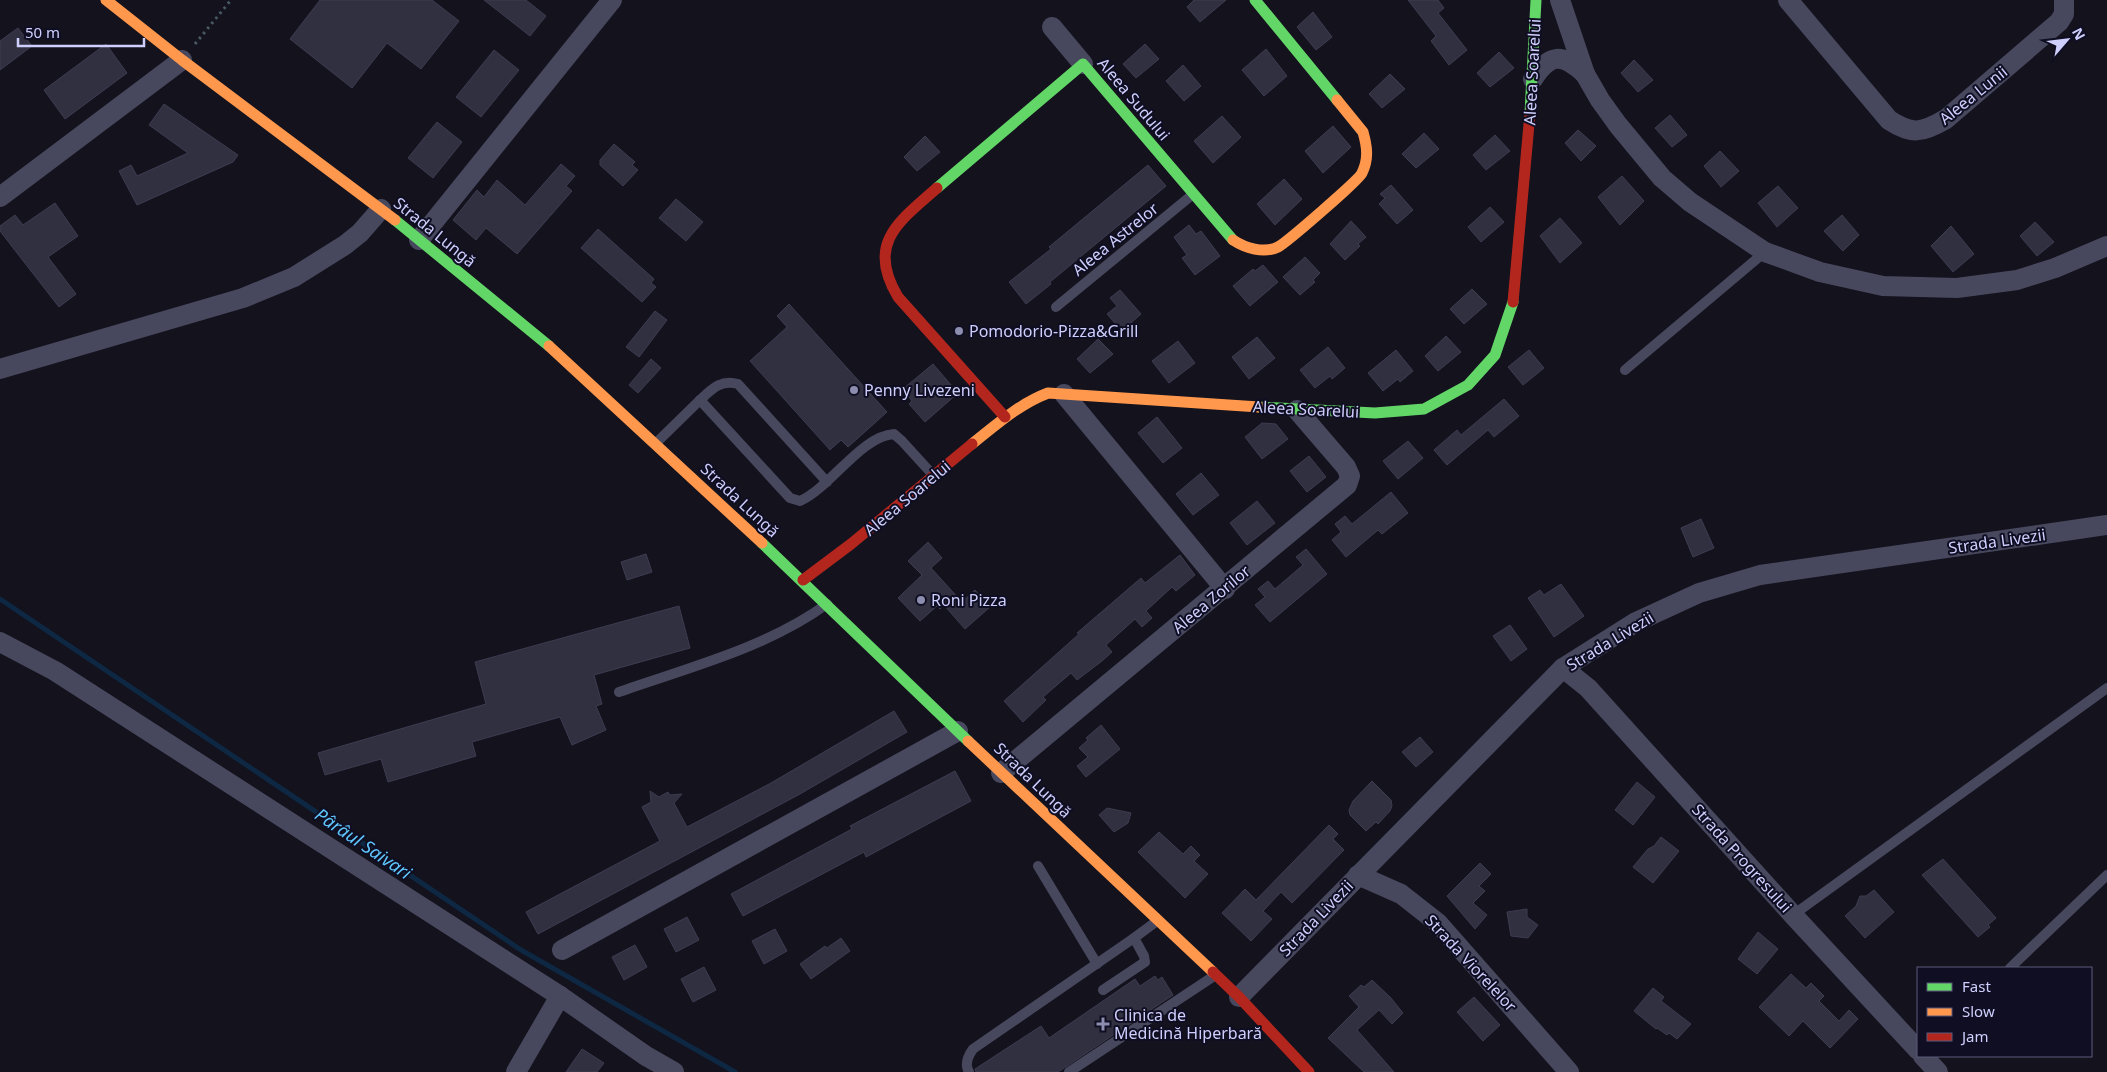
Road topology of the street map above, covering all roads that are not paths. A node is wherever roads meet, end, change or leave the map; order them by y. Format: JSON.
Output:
{"nodes":[{"id":1,"x":106,"y":0,"type":"edge"},
{"id":2,"x":612,"y":0,"type":"edge"},
{"id":3,"x":1255,"y":0,"type":"edge"},
{"id":4,"x":1536,"y":0,"type":"edge"},
{"id":5,"x":1560,"y":0,"type":"edge"},
{"id":6,"x":1788,"y":0,"type":"edge"},
{"id":7,"x":2064,"y":0,"type":"edge"},
{"id":8,"x":1052,"y":27,"type":"dead end"},
{"id":9,"x":182,"y":60,"type":"junction"},
{"id":10,"x":1083,"y":64,"type":"junction"},
{"id":11,"x":1585,"y":74,"type":"junction"},
{"id":12,"x":1532,"y":79,"type":"junction"},
{"id":13,"x":1193,"y":195,"type":"junction"},
{"id":14,"x":0,"y":197,"type":"edge"},
{"id":15,"x":381,"y":209,"type":"junction"},
{"id":16,"x":419,"y":240,"type":"junction"},
{"id":17,"x":2107,"y":246,"type":"edge"},
{"id":18,"x":1765,"y":252,"type":"junction"},
{"id":19,"x":1056,"y":307,"type":"dead end"},
{"id":20,"x":0,"y":370,"type":"edge"},
{"id":21,"x":1625,"y":370,"type":"dead end"},
{"id":22,"x":1064,"y":394,"type":"junction"},
{"id":23,"x":700,"y":400,"type":"junction"},
{"id":24,"x":1297,"y":410,"type":"junction"},
{"id":25,"x":1005,"y":417,"type":"junction"},
{"id":26,"x":655,"y":444,"type":"junction"},
{"id":27,"x":934,"y":476,"type":"junction"},
{"id":28,"x":827,"y":482,"type":"junction"},
{"id":29,"x":2107,"y":525,"type":"edge"},
{"id":30,"x":803,"y":580,"type":"junction"},
{"id":31,"x":1224,"y":589,"type":"junction"},
{"id":32,"x":828,"y":604,"type":"junction"},
{"id":33,"x":0,"y":642,"type":"edge"},
{"id":34,"x":1563,"y":668,"type":"junction"},
{"id":35,"x":2107,"y":688,"type":"edge"},
{"id":36,"x":620,"y":692,"type":"dead end"},
{"id":37,"x":958,"y":731,"type":"junction"},
{"id":38,"x":1001,"y":773,"type":"junction"},
{"id":39,"x":1038,"y":866,"type":"dead end"},
{"id":40,"x":1358,"y":875,"type":"junction"},
{"id":41,"x":2107,"y":875,"type":"edge"},
{"id":42,"x":1793,"y":915,"type":"junction"},
{"id":43,"x":1158,"y":921,"type":"junction"},
{"id":44,"x":1134,"y":938,"type":"junction"},
{"id":45,"x":562,"y":950,"type":"dead end"},
{"id":46,"x":1097,"y":964,"type":"junction"},
{"id":47,"x":2011,"y":967,"type":"edge"},
{"id":48,"x":1215,"y":975,"type":"junction"},
{"id":49,"x":1103,"y":990,"type":"dead end"},
{"id":50,"x":560,"y":996,"type":"junction"},
{"id":51,"x":1239,"y":997,"type":"junction"},
{"id":52,"x":1917,"y":1049,"type":"edge"},
{"id":53,"x":1924,"y":1057,"type":"edge"},
{"id":54,"x":516,"y":1072,"type":"edge"},
{"id":55,"x":674,"y":1072,"type":"edge"},
{"id":56,"x":969,"y":1072,"type":"edge"},
{"id":57,"x":1069,"y":1072,"type":"edge"},
{"id":58,"x":1309,"y":1072,"type":"edge"},
{"id":59,"x":1569,"y":1072,"type":"edge"},
{"id":60,"x":1938,"y":1072,"type":"edge"}],
"edges":[{"from":1,"to":9,"type":"street","name":"Strada Lungă"},
{"from":2,"to":16,"type":"street"},
{"from":3,"to":13,"type":"street","name":"Aleea Sudului"},
{"from":4,"to":12,"type":"street","name":"Aleea Soarelui"},
{"from":5,"to":11,"type":"street","name":"Aleea Soarelui"},
{"from":6,"to":7,"type":"street","name":"Aleea Lunii"},
{"from":8,"to":10,"type":"street"},
{"from":9,"to":14,"type":"street"},
{"from":9,"to":15,"type":"street","name":"Strada Lungă"},
{"from":10,"to":13,"type":"street","name":"Aleea Sudului"},
{"from":10,"to":25,"type":"street","name":"Aleea Sudului"},
{"from":11,"to":12,"type":"street"},
{"from":11,"to":18,"type":"street","name":"Aleea Soarelui"},
{"from":12,"to":24,"type":"street","name":"Aleea Soarelui"},
{"from":13,"to":19,"type":"lane","name":"Aleea Astrelor"},
{"from":15,"to":16,"type":"street","name":"Strada Lungă"},
{"from":15,"to":20,"type":"street"},
{"from":16,"to":26,"type":"street","name":"Strada Lungă"},
{"from":17,"to":18,"type":"street","name":"Aleea Soarelui"},
{"from":18,"to":21,"type":"lane"},
{"from":22,"to":24,"type":"street","name":"Aleea Soarelui"},
{"from":22,"to":25,"type":"street","name":"Aleea Soarelui"},
{"from":22,"to":31,"type":"street"},
{"from":23,"to":26,"type":"lane"},
{"from":23,"to":28,"type":"lane"},
{"from":23,"to":28,"type":"lane"},
{"from":24,"to":31,"type":"street","name":"Aleea Zorilor"},
{"from":25,"to":27,"type":"street","name":"Aleea Soarelui"},
{"from":26,"to":30,"type":"street","name":"Strada Lungă"},
{"from":27,"to":28,"type":"lane"},
{"from":27,"to":30,"type":"street","name":"Aleea Soarelui"},
{"from":29,"to":34,"type":"street","name":"Strada Livezii"},
{"from":30,"to":32,"type":"street","name":"Strada Lungă"},
{"from":31,"to":38,"type":"street","name":"Aleea Zorilor"},
{"from":32,"to":36,"type":"lane"},
{"from":32,"to":37,"type":"street","name":"Strada Lungă"},
{"from":33,"to":50,"type":"street"},
{"from":34,"to":40,"type":"street","name":"Strada Livezii"},
{"from":34,"to":42,"type":"street","name":"Strada Progresului"},
{"from":35,"to":42,"type":"lane"},
{"from":37,"to":38,"type":"street","name":"Strada Lungă"},
{"from":37,"to":45,"type":"street"},
{"from":38,"to":43,"type":"street","name":"Strada Lungă"},
{"from":39,"to":46,"type":"lane"},
{"from":40,"to":51,"type":"street","name":"Strada Livezii"},
{"from":40,"to":59,"type":"street","name":"Strada Viorelelor"},
{"from":41,"to":47,"type":"lane"},
{"from":42,"to":52,"type":"street","name":"Strada Progresului"},
{"from":43,"to":44,"type":"lane"},
{"from":43,"to":48,"type":"street","name":"Strada Lungă"},
{"from":44,"to":46,"type":"lane"},
{"from":44,"to":49,"type":"lane"},
{"from":46,"to":56,"type":"lane"},
{"from":48,"to":51,"type":"street","name":"Strada Lungă"},
{"from":48,"to":57,"type":"lane"},
{"from":50,"to":54,"type":"street"},
{"from":50,"to":55,"type":"street"},
{"from":51,"to":58,"type":"street","name":"Strada Lungă"},
{"from":53,"to":60,"type":"street"}]}
